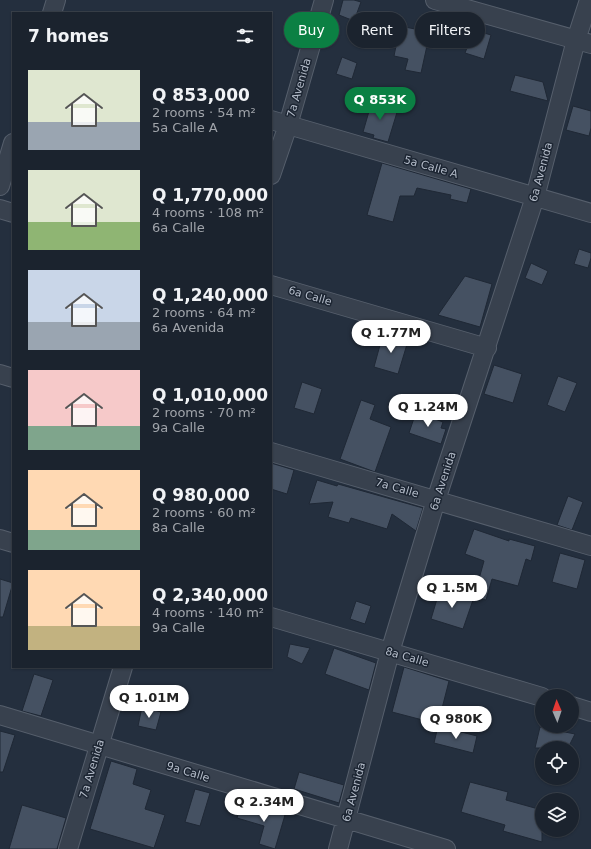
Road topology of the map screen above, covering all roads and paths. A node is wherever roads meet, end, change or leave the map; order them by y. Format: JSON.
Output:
{"nodes":[{"id":1,"x":56,"y":0,"type":"edge"},
{"id":2,"x":324,"y":0,"type":"edge"},
{"id":3,"x":434,"y":0,"type":"edge"},
{"id":4,"x":589,"y":0,"type":"edge"},
{"id":5,"x":52,"y":12,"type":"edge"},
{"id":6,"x":583,"y":42,"type":"edge"},
{"id":7,"x":279,"y":122,"type":"edge"},
{"id":8,"x":12,"y":146,"type":"edge"},
{"id":9,"x":272,"y":168,"type":"edge"},
{"id":10,"x":0,"y":186,"type":"edge"},
{"id":11,"x":534,"y":197,"type":"junction"},
{"id":12,"x":0,"y":209,"type":"edge"},
{"id":13,"x":12,"y":213,"type":"edge"},
{"id":14,"x":591,"y":213,"type":"edge"},
{"id":15,"x":272,"y":285,"type":"edge"},
{"id":16,"x":486,"y":348,"type":"junction"},
{"id":17,"x":0,"y":374,"type":"edge"},
{"id":18,"x":12,"y":378,"type":"edge"},
{"id":19,"x":272,"y":452,"type":"edge"},
{"id":20,"x":436,"y":500,"type":"junction"},
{"id":21,"x":0,"y":539,"type":"edge"},
{"id":22,"x":12,"y":543,"type":"edge"},
{"id":23,"x":591,"y":546,"type":"edge"},
{"id":24,"x":272,"y":618,"type":"edge"},
{"id":25,"x":390,"y":652,"type":"junction"},
{"id":26,"x":122,"y":668,"type":"edge"},
{"id":27,"x":535,"y":695,"type":"edge"},
{"id":28,"x":579,"y":708,"type":"edge"},
{"id":29,"x":591,"y":712,"type":"edge"},
{"id":30,"x":0,"y":715,"type":"edge"},
{"id":31,"x":99,"y":745,"type":"junction"},
{"id":32,"x":347,"y":819,"type":"junction"},
{"id":33,"x":68,"y":849,"type":"edge"},
{"id":34,"x":338,"y":849,"type":"edge"},
{"id":35,"x":446,"y":849,"type":"edge"}],
"edges":[{"from":1,"to":5,"type":"street"},
{"from":2,"to":7,"type":"street","name":"7a Avenida"},
{"from":3,"to":6,"type":"street"},
{"from":4,"to":6,"type":"street","name":"6a Avenida"},
{"from":6,"to":11,"type":"street","name":"6a Avenida"},
{"from":7,"to":9,"type":"street","name":"7a Avenida"},
{"from":7,"to":11,"type":"street","name":"5a Calle A"},
{"from":8,"to":10,"type":"street"},
{"from":11,"to":14,"type":"street","name":"5a Calle A"},
{"from":11,"to":16,"type":"street","name":"6a Avenida"},
{"from":12,"to":13,"type":"street"},
{"from":15,"to":16,"type":"street","name":"6a Calle"},
{"from":16,"to":20,"type":"street","name":"6a Avenida"},
{"from":17,"to":18,"type":"street"},
{"from":19,"to":20,"type":"street","name":"7a Calle"},
{"from":20,"to":23,"type":"street","name":"7a Calle"},
{"from":20,"to":25,"type":"street","name":"6a Avenida"},
{"from":21,"to":22,"type":"street"},
{"from":24,"to":25,"type":"street","name":"8a Calle"},
{"from":25,"to":27,"type":"street","name":"8a Calle"},
{"from":25,"to":32,"type":"street","name":"6a Avenida"},
{"from":26,"to":31,"type":"street","name":"7a Avenida"},
{"from":28,"to":29,"type":"street"},
{"from":30,"to":31,"type":"street","name":"9a Calle"},
{"from":31,"to":32,"type":"street","name":"9a Calle"},
{"from":31,"to":33,"type":"street","name":"7a Avenida"},
{"from":32,"to":34,"type":"street","name":"6a Avenida"},
{"from":32,"to":35,"type":"street","name":"9a Calle"}]}
